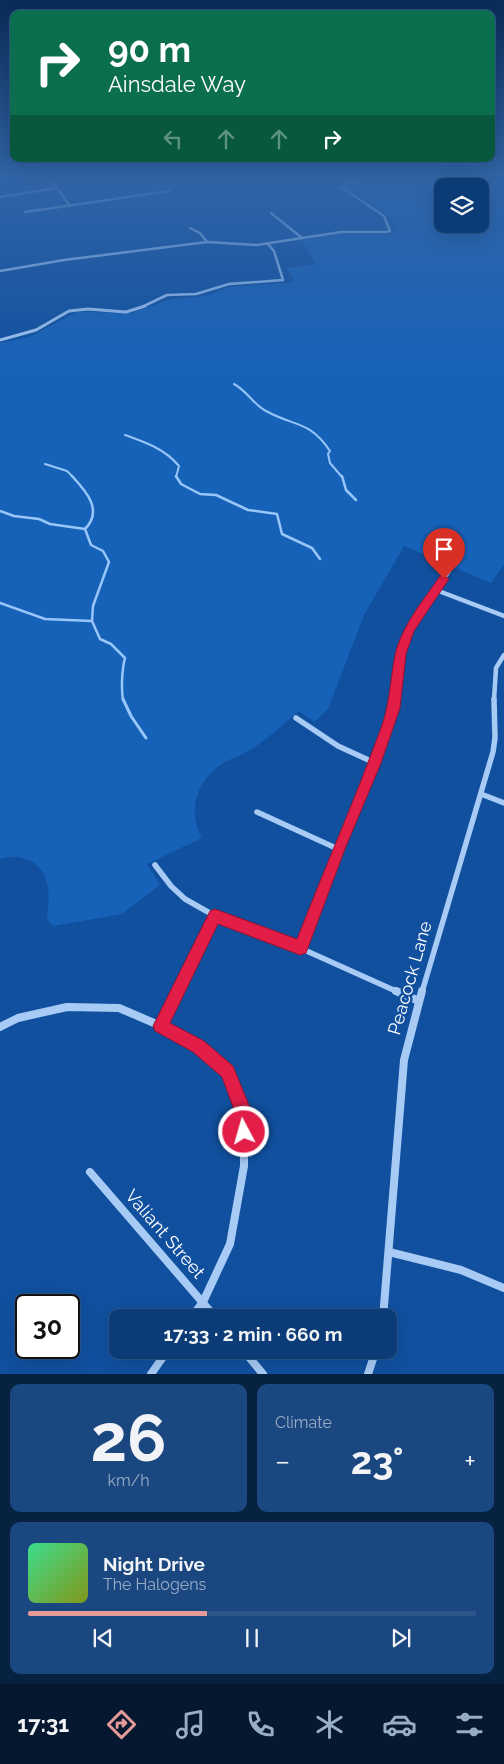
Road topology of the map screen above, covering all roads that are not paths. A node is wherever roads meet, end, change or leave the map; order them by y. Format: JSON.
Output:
{"nodes":[{"id":1,"x":284,"y":241,"type":"edge"},
{"id":2,"x":207,"y":242,"type":"joint"},
{"id":3,"x":268,"y":244,"type":"junction"},
{"id":4,"x":0,"y":271,"type":"edge"},
{"id":5,"x":0,"y":340,"type":"edge"},
{"id":6,"x":451,"y":568,"type":"dead end"},
{"id":7,"x":436,"y":590,"type":"junction"},
{"id":8,"x":504,"y":616,"type":"edge"},
{"id":9,"x":504,"y":656,"type":"edge"},
{"id":10,"x":296,"y":718,"type":"dead end"},
{"id":11,"x":375,"y":763,"type":"junction"},
{"id":12,"x":481,"y":794,"type":"junction"},
{"id":13,"x":504,"y":802,"type":"edge"},
{"id":14,"x":257,"y":812,"type":"dead end"},
{"id":15,"x":338,"y":849,"type":"junction"},
{"id":16,"x":155,"y":865,"type":"dead end"},
{"id":17,"x":215,"y":916,"type":"junction"},
{"id":18,"x":300,"y":948,"type":"junction"},
{"id":19,"x":419,"y":1001,"type":"junction"},
{"id":20,"x":161,"y":1026,"type":"junction"},
{"id":21,"x":0,"y":1027,"type":"edge"},
{"id":22,"x":90,"y":1172,"type":"dead end"},
{"id":23,"x":389,"y":1252,"type":"junction"},
{"id":24,"x":504,"y":1288,"type":"edge"},
{"id":25,"x":203,"y":1302,"type":"junction"},
{"id":26,"x":198,"y":1309,"type":"edge"},
{"id":27,"x":209,"y":1309,"type":"edge"},
{"id":28,"x":384,"y":1309,"type":"edge"},
{"id":29,"x":161,"y":1359,"type":"edge"},
{"id":30,"x":250,"y":1359,"type":"edge"},
{"id":31,"x":373,"y":1359,"type":"edge"},
{"id":32,"x":150,"y":1374,"type":"edge"},
{"id":33,"x":263,"y":1374,"type":"edge"},
{"id":34,"x":368,"y":1374,"type":"edge"}],
"edges":[{"from":1,"to":3,"type":"street"},
{"from":2,"to":3,"type":"street"},
{"from":2,"to":4,"type":"street"},
{"from":3,"to":5,"type":"street"},
{"from":6,"to":7,"type":"street"},
{"from":7,"to":8,"type":"street"},
{"from":7,"to":11,"type":"street"},
{"from":9,"to":12,"type":"street","name":"Peacock Lane"},
{"from":10,"to":11,"type":"street"},
{"from":11,"to":15,"type":"street"},
{"from":12,"to":13,"type":"street"},
{"from":12,"to":19,"type":"street","name":"Peacock Lane"},
{"from":14,"to":15,"type":"street"},
{"from":15,"to":18,"type":"street"},
{"from":16,"to":17,"type":"street"},
{"from":17,"to":18,"type":"street"},
{"from":17,"to":20,"type":"street"},
{"from":18,"to":19,"type":"street"},
{"from":19,"to":23,"type":"street","name":"Peacock Lane"},
{"from":20,"to":21,"type":"street"},
{"from":20,"to":25,"type":"street"},
{"from":22,"to":25,"type":"street","name":"Valiant Street"},
{"from":23,"to":24,"type":"street"},
{"from":23,"to":28,"type":"street","name":"Peacock Lane"},
{"from":25,"to":26,"type":"street"},
{"from":25,"to":27,"type":"street","name":"Valiant Street"},
{"from":29,"to":32,"type":"street"},
{"from":30,"to":33,"type":"street"},
{"from":31,"to":34,"type":"street"}]}
